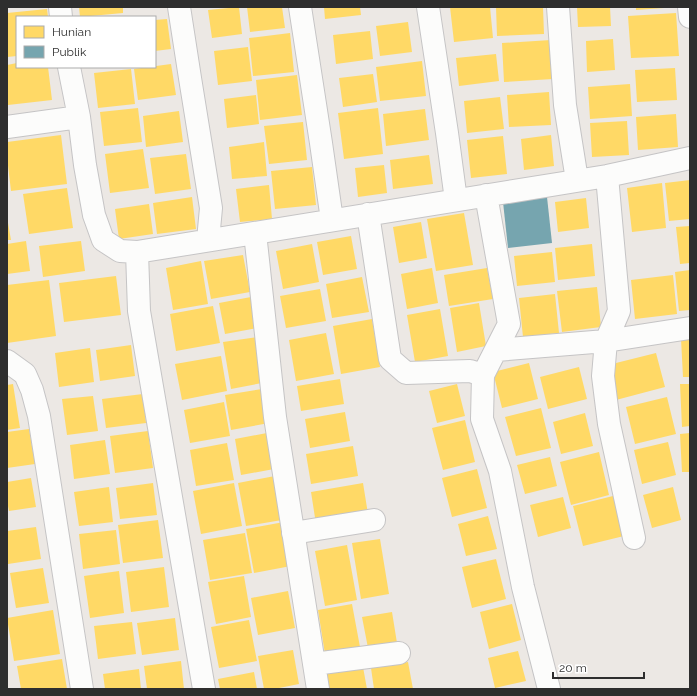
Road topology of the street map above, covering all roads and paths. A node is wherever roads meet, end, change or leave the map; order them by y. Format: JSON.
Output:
{"nodes":[{"id":1,"x":180,"y":7,"type":"edge"},
{"id":2,"x":300,"y":7,"type":"edge"},
{"id":3,"x":428,"y":7,"type":"edge"},
{"id":4,"x":558,"y":7,"type":"edge"},
{"id":5,"x":689,"y":7,"type":"edge"},
{"id":6,"x":690,"y":17,"type":"edge"},
{"id":7,"x":69,"y":68,"type":"edge"},
{"id":8,"x":79,"y":117,"type":"junction"},
{"id":9,"x":7,"y":127,"type":"edge"},
{"id":10,"x":690,"y":158,"type":"edge"},
{"id":11,"x":607,"y":176,"type":"junction"},
{"id":12,"x":577,"y":180,"type":"junction"},
{"id":13,"x":486,"y":195,"type":"junction"},
{"id":14,"x":456,"y":200,"type":"junction"},
{"id":15,"x":368,"y":214,"type":"junction"},
{"id":16,"x":332,"y":220,"type":"junction"},
{"id":17,"x":255,"y":233,"type":"junction"},
{"id":18,"x":208,"y":240,"type":"junction"},
{"id":19,"x":137,"y":252,"type":"junction"},
{"id":20,"x":690,"y":328,"type":"edge"},
{"id":21,"x":606,"y":341,"type":"junction"},
{"id":22,"x":496,"y":350,"type":"junction"},
{"id":23,"x":7,"y":361,"type":"edge"},
{"id":24,"x":483,"y":375,"type":"junction"},
{"id":25,"x":374,"y":520,"type":"dead end"},
{"id":26,"x":293,"y":533,"type":"junction"},
{"id":27,"x":634,"y":538,"type":"dead end"},
{"id":28,"x":398,"y":653,"type":"dead end"},
{"id":29,"x":314,"y":664,"type":"junction"},
{"id":30,"x":82,"y":689,"type":"edge"},
{"id":31,"x":204,"y":689,"type":"edge"},
{"id":32,"x":318,"y":689,"type":"edge"},
{"id":33,"x":549,"y":689,"type":"edge"}],
"edges":[{"from":1,"to":18,"type":"street"},
{"from":2,"to":16,"type":"street"},
{"from":3,"to":14,"type":"street"},
{"from":4,"to":12,"type":"street"},
{"from":5,"to":6,"type":"street"},
{"from":7,"to":8,"type":"street"},
{"from":8,"to":9,"type":"street"},
{"from":8,"to":19,"type":"street"},
{"from":10,"to":11,"type":"street"},
{"from":11,"to":12,"type":"street"},
{"from":11,"to":21,"type":"street"},
{"from":12,"to":13,"type":"street"},
{"from":13,"to":14,"type":"street"},
{"from":13,"to":22,"type":"street"},
{"from":14,"to":15,"type":"street"},
{"from":15,"to":16,"type":"street"},
{"from":15,"to":24,"type":"street"},
{"from":16,"to":17,"type":"street"},
{"from":17,"to":18,"type":"street"},
{"from":17,"to":26,"type":"street"},
{"from":18,"to":19,"type":"street"},
{"from":19,"to":31,"type":"street"},
{"from":20,"to":21,"type":"street"},
{"from":21,"to":22,"type":"street"},
{"from":21,"to":27,"type":"street"},
{"from":22,"to":24,"type":"street"},
{"from":23,"to":30,"type":"street"},
{"from":24,"to":33,"type":"street"},
{"from":25,"to":26,"type":"street"},
{"from":26,"to":29,"type":"street"},
{"from":28,"to":29,"type":"street"},
{"from":29,"to":32,"type":"street"}]}
